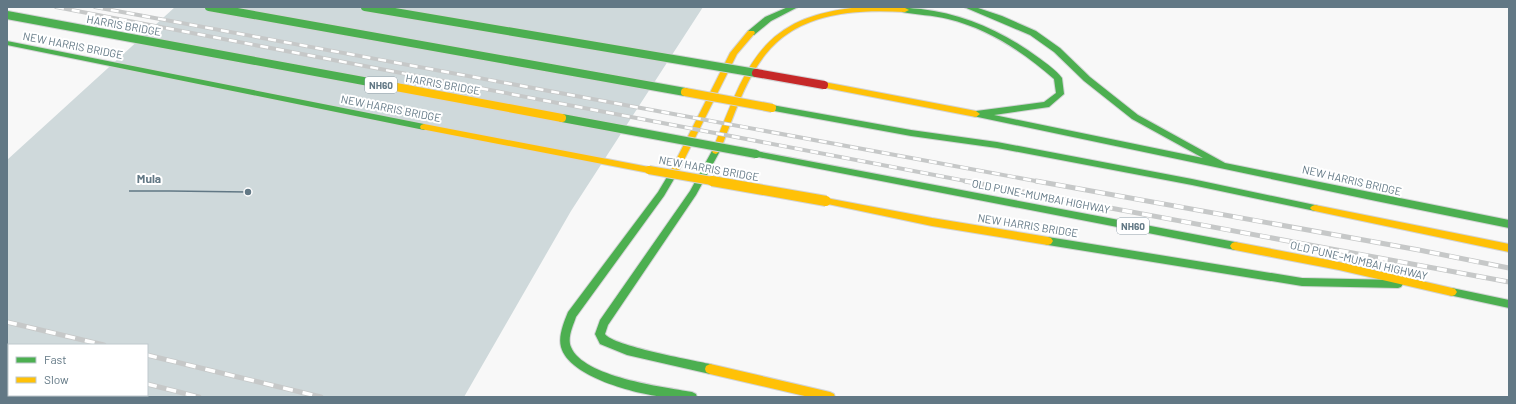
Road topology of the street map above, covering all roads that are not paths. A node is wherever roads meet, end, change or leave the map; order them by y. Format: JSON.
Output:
{"nodes":[{"id":1,"x":209,"y":7,"type":"edge"},
{"id":2,"x":365,"y":7,"type":"edge"},
{"id":3,"x":794,"y":7,"type":"edge"},
{"id":4,"x":968,"y":7,"type":"edge"},
{"id":5,"x":7,"y":15,"type":"edge"},
{"id":6,"x":7,"y":43,"type":"edge"},
{"id":7,"x":978,"y":114,"type":"junction"},
{"id":8,"x":756,"y":154,"type":"joint"},
{"id":9,"x":1222,"y":164,"type":"junction"},
{"id":10,"x":1509,"y":224,"type":"edge"},
{"id":11,"x":1509,"y":248,"type":"edge"},
{"id":12,"x":1411,"y":284,"type":"junction"},
{"id":13,"x":1509,"y":304,"type":"edge"},
{"id":14,"x":692,"y":397,"type":"edge"},
{"id":15,"x":830,"y":397,"type":"edge"}],
"edges":[{"from":1,"to":11,"type":"main road","bridge":true},
{"from":2,"to":7,"type":"main road","name":"NEW HARRIS BRIDGE","bridge":true},
{"from":3,"to":14,"type":"main road"},
{"from":4,"to":9,"type":"main road"},
{"from":5,"to":8,"type":"main road","name":"HARRIS BRIDGE","number":"NH60","bridge":true},
{"from":6,"to":12,"type":"main road","name":"NEW HARRIS BRIDGE","bridge":true},
{"from":7,"to":9,"type":"main road","name":"NEW HARRIS BRIDGE"},
{"from":7,"to":15,"type":"main road"},
{"from":8,"to":12,"type":"main road","name":"OLD PUNE–MUMBAI HIGHWAY","number":"NH60"},
{"from":9,"to":10,"type":"main road","name":"NEW HARRIS BRIDGE"},
{"from":12,"to":13,"type":"main road","name":"OLD PUNE–MUMBAI HIGHWAY","number":"NH60"}]}
